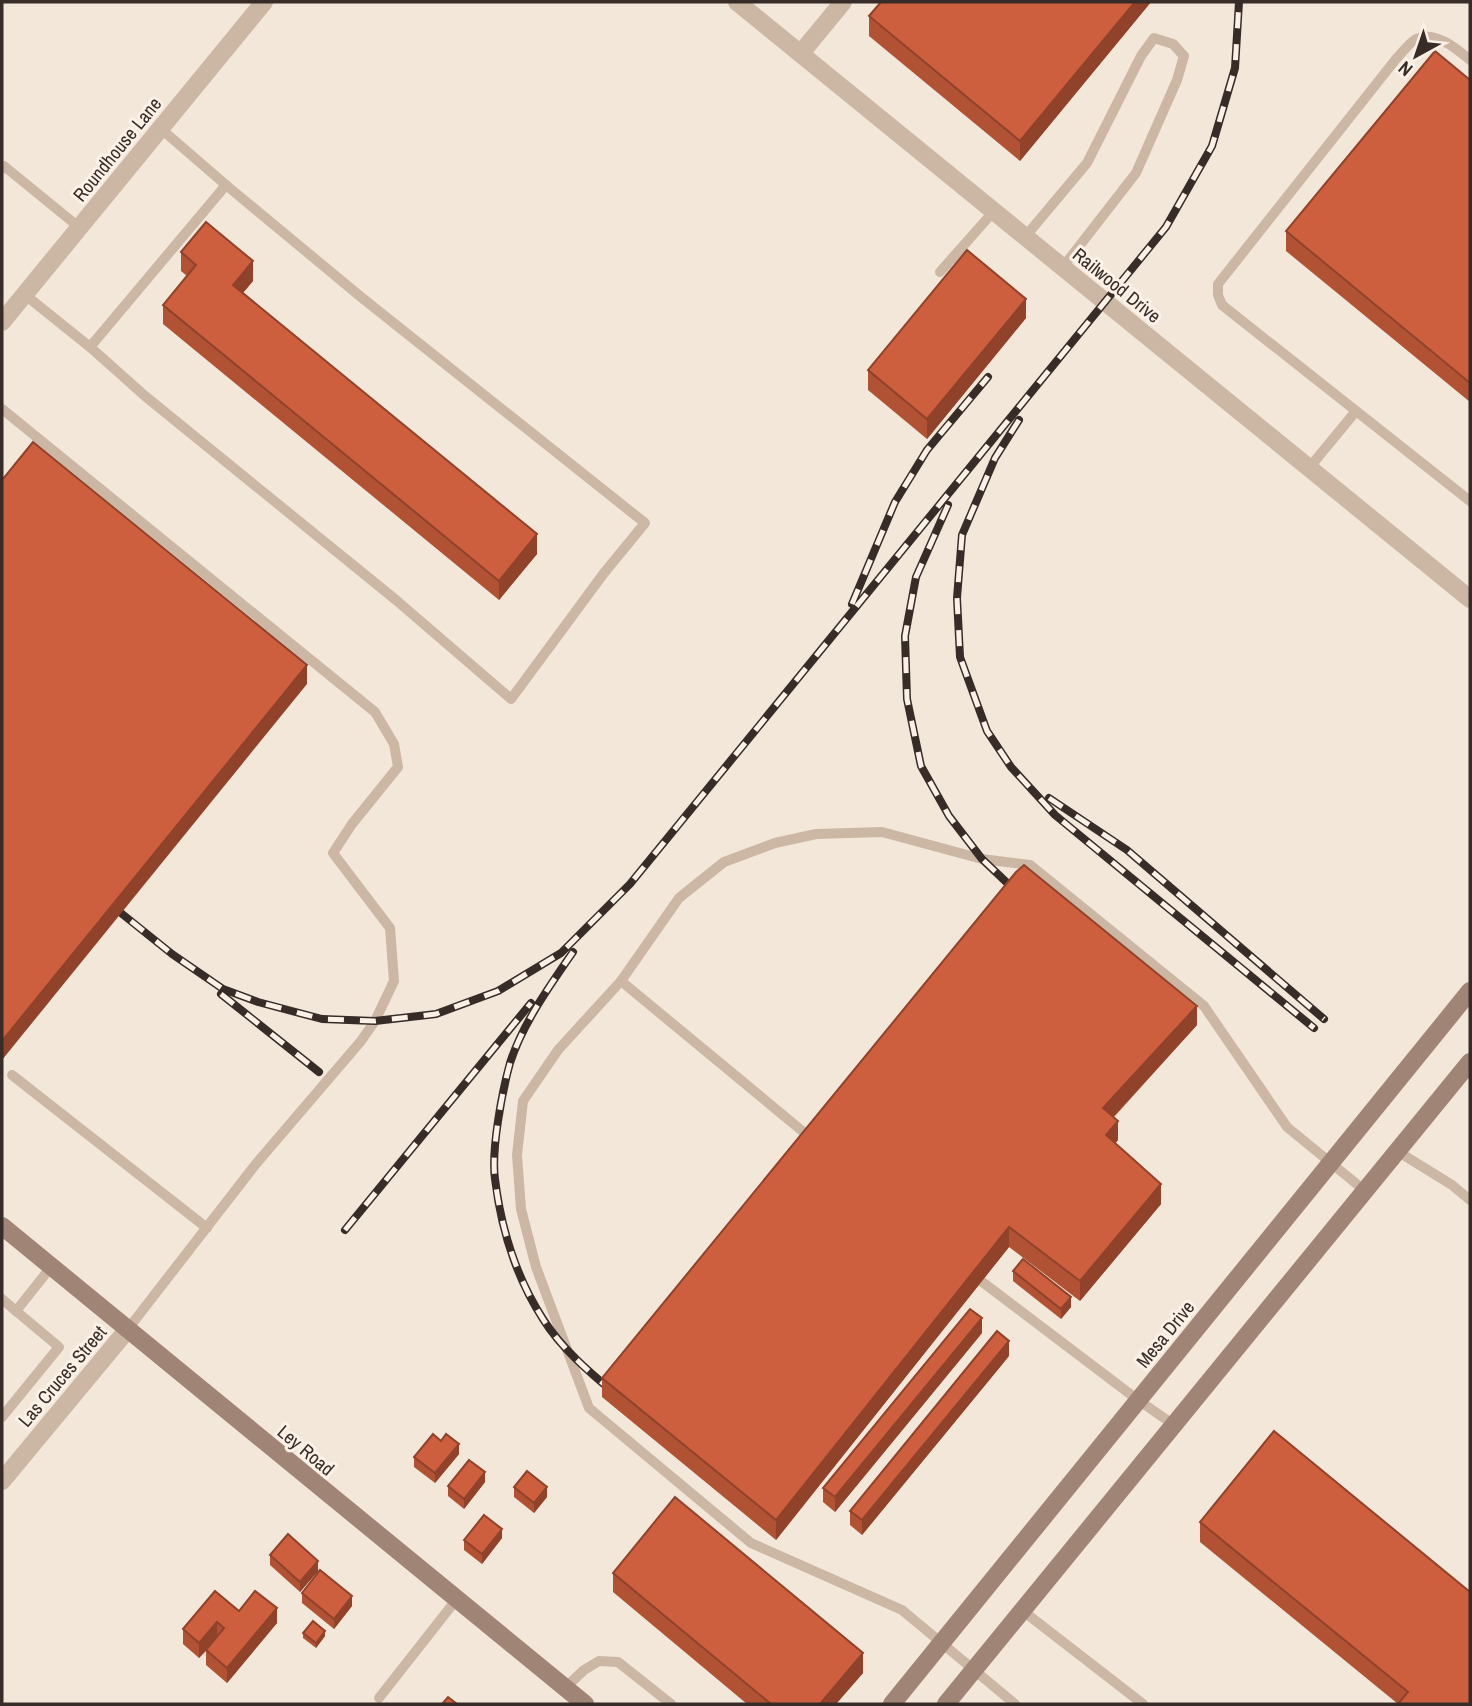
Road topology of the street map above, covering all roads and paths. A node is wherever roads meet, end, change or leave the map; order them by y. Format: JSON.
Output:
{"nodes":[{"id":1,"x":264,"y":2,"type":"edge"},
{"id":2,"x":737,"y":2,"type":"edge"},
{"id":3,"x":843,"y":2,"type":"edge"},
{"id":4,"x":801,"y":53,"type":"junction"},
{"id":5,"x":1470,"y":60,"type":"edge"},
{"id":6,"x":160,"y":128,"type":"junction"},
{"id":7,"x":2,"y":169,"type":"edge"},
{"id":8,"x":226,"y":185,"type":"junction"},
{"id":9,"x":994,"y":211,"type":"junction"},
{"id":10,"x":80,"y":228,"type":"junction"},
{"id":11,"x":1026,"y":237,"type":"junction"},
{"id":12,"x":1063,"y":267,"type":"junction"},
{"id":13,"x":940,"y":272,"type":"dead end"},
{"id":14,"x":24,"y":294,"type":"junction"},
{"id":15,"x":2,"y":322,"type":"edge"},
{"id":16,"x":90,"y":347,"type":"junction"},
{"id":17,"x":2,"y":409,"type":"edge"},
{"id":18,"x":1356,"y":411,"type":"junction"},
{"id":19,"x":1309,"y":468,"type":"junction"},
{"id":20,"x":1470,"y":501,"type":"edge"},
{"id":21,"x":1470,"y":599,"type":"edge"},
{"id":22,"x":621,"y":981,"type":"junction"},
{"id":23,"x":1470,"y":991,"type":"edge"},
{"id":24,"x":1470,"y":1062,"type":"edge"},
{"id":25,"x":12,"y":1075,"type":"dead end"},
{"id":26,"x":813,"y":1139,"type":"edge"},
{"id":27,"x":1397,"y":1150,"type":"junction"},
{"id":28,"x":1330,"y":1165,"type":"junction"},
{"id":29,"x":1364,"y":1190,"type":"junction"},
{"id":30,"x":1469,"y":1198,"type":"edge"},
{"id":31,"x":2,"y":1226,"type":"edge"},
{"id":32,"x":207,"y":1228,"type":"junction"},
{"id":33,"x":51,"y":1266,"type":"junction"},
{"id":34,"x":981,"y":1281,"type":"edge"},
{"id":35,"x":2,"y":1300,"type":"edge"},
{"id":36,"x":16,"y":1311,"type":"junction"},
{"id":37,"x":128,"y":1329,"type":"junction"},
{"id":38,"x":1138,"y":1401,"type":"junction"},
{"id":39,"x":2,"y":1417,"type":"edge"},
{"id":40,"x":1174,"y":1425,"type":"junction"},
{"id":41,"x":2,"y":1481,"type":"edge"},
{"id":42,"x":456,"y":1600,"type":"junction"},
{"id":43,"x":1023,"y":1611,"type":"junction"},
{"id":44,"x":941,"y":1642,"type":"junction"},
{"id":45,"x":974,"y":1670,"type":"junction"},
{"id":46,"x":565,"y":1688,"type":"junction"},
{"id":47,"x":379,"y":1698,"type":"dead end"},
{"id":48,"x":585,"y":1704,"type":"edge"},
{"id":49,"x":671,"y":1704,"type":"edge"},
{"id":50,"x":892,"y":1704,"type":"edge"},
{"id":51,"x":946,"y":1704,"type":"edge"},
{"id":52,"x":1014,"y":1704,"type":"edge"},
{"id":53,"x":1143,"y":1704,"type":"edge"}],
"edges":[{"from":1,"to":6,"type":"street","name":"Roundhouse Lane"},
{"from":2,"to":4,"type":"street","name":"Railwood Drive"},
{"from":3,"to":4,"type":"street"},
{"from":4,"to":9,"type":"street","name":"Railwood Drive"},
{"from":5,"to":18,"type":"lane"},
{"from":6,"to":8,"type":"lane"},
{"from":6,"to":10,"type":"street","name":"Roundhouse Lane"},
{"from":7,"to":10,"type":"lane"},
{"from":8,"to":16,"type":"lane"},
{"from":8,"to":16,"type":"lane"},
{"from":9,"to":11,"type":"street","name":"Railwood Drive"},
{"from":9,"to":13,"type":"lane"},
{"from":10,"to":14,"type":"street","name":"Roundhouse Lane"},
{"from":11,"to":12,"type":"street","name":"Railwood Drive"},
{"from":11,"to":12,"type":"lane"},
{"from":12,"to":19,"type":"street","name":"Railwood Drive"},
{"from":14,"to":15,"type":"street","name":"Roundhouse Lane"},
{"from":14,"to":16,"type":"lane"},
{"from":17,"to":32,"type":"lane"},
{"from":18,"to":19,"type":"lane"},
{"from":18,"to":20,"type":"lane"},
{"from":19,"to":21,"type":"street","name":"Railwood Drive"},
{"from":22,"to":26,"type":"lane"},
{"from":22,"to":28,"type":"lane"},
{"from":22,"to":44,"type":"lane"},
{"from":23,"to":28,"type":"main road","name":"Mesa Drive"},
{"from":24,"to":27,"type":"main road"},
{"from":25,"to":32,"type":"lane"},
{"from":27,"to":29,"type":"main road"},
{"from":27,"to":30,"type":"lane"},
{"from":28,"to":29,"type":"lane"},
{"from":28,"to":38,"type":"main road","name":"Mesa Drive"},
{"from":29,"to":40,"type":"main road"},
{"from":31,"to":33,"type":"main road","name":"Ley Road"},
{"from":32,"to":37,"type":"lane"},
{"from":33,"to":36,"type":"lane"},
{"from":33,"to":37,"type":"main road","name":"Ley Road"},
{"from":34,"to":38,"type":"lane"},
{"from":35,"to":36,"type":"lane"},
{"from":36,"to":39,"type":"lane"},
{"from":37,"to":41,"type":"street","name":"Las Cruces Street"},
{"from":37,"to":42,"type":"main road","name":"Ley Road"},
{"from":38,"to":40,"type":"lane"},
{"from":38,"to":44,"type":"main road","name":"Mesa Drive"},
{"from":40,"to":43,"type":"main road"},
{"from":42,"to":46,"type":"main road","name":"Ley Road"},
{"from":42,"to":47,"type":"lane"},
{"from":43,"to":45,"type":"main road"},
{"from":43,"to":53,"type":"lane"},
{"from":44,"to":45,"type":"lane"},
{"from":44,"to":50,"type":"main road","name":"Mesa Drive"},
{"from":45,"to":51,"type":"main road"},
{"from":45,"to":52,"type":"lane"},
{"from":46,"to":48,"type":"main road","name":"Ley Road"},
{"from":46,"to":49,"type":"lane"}]}
